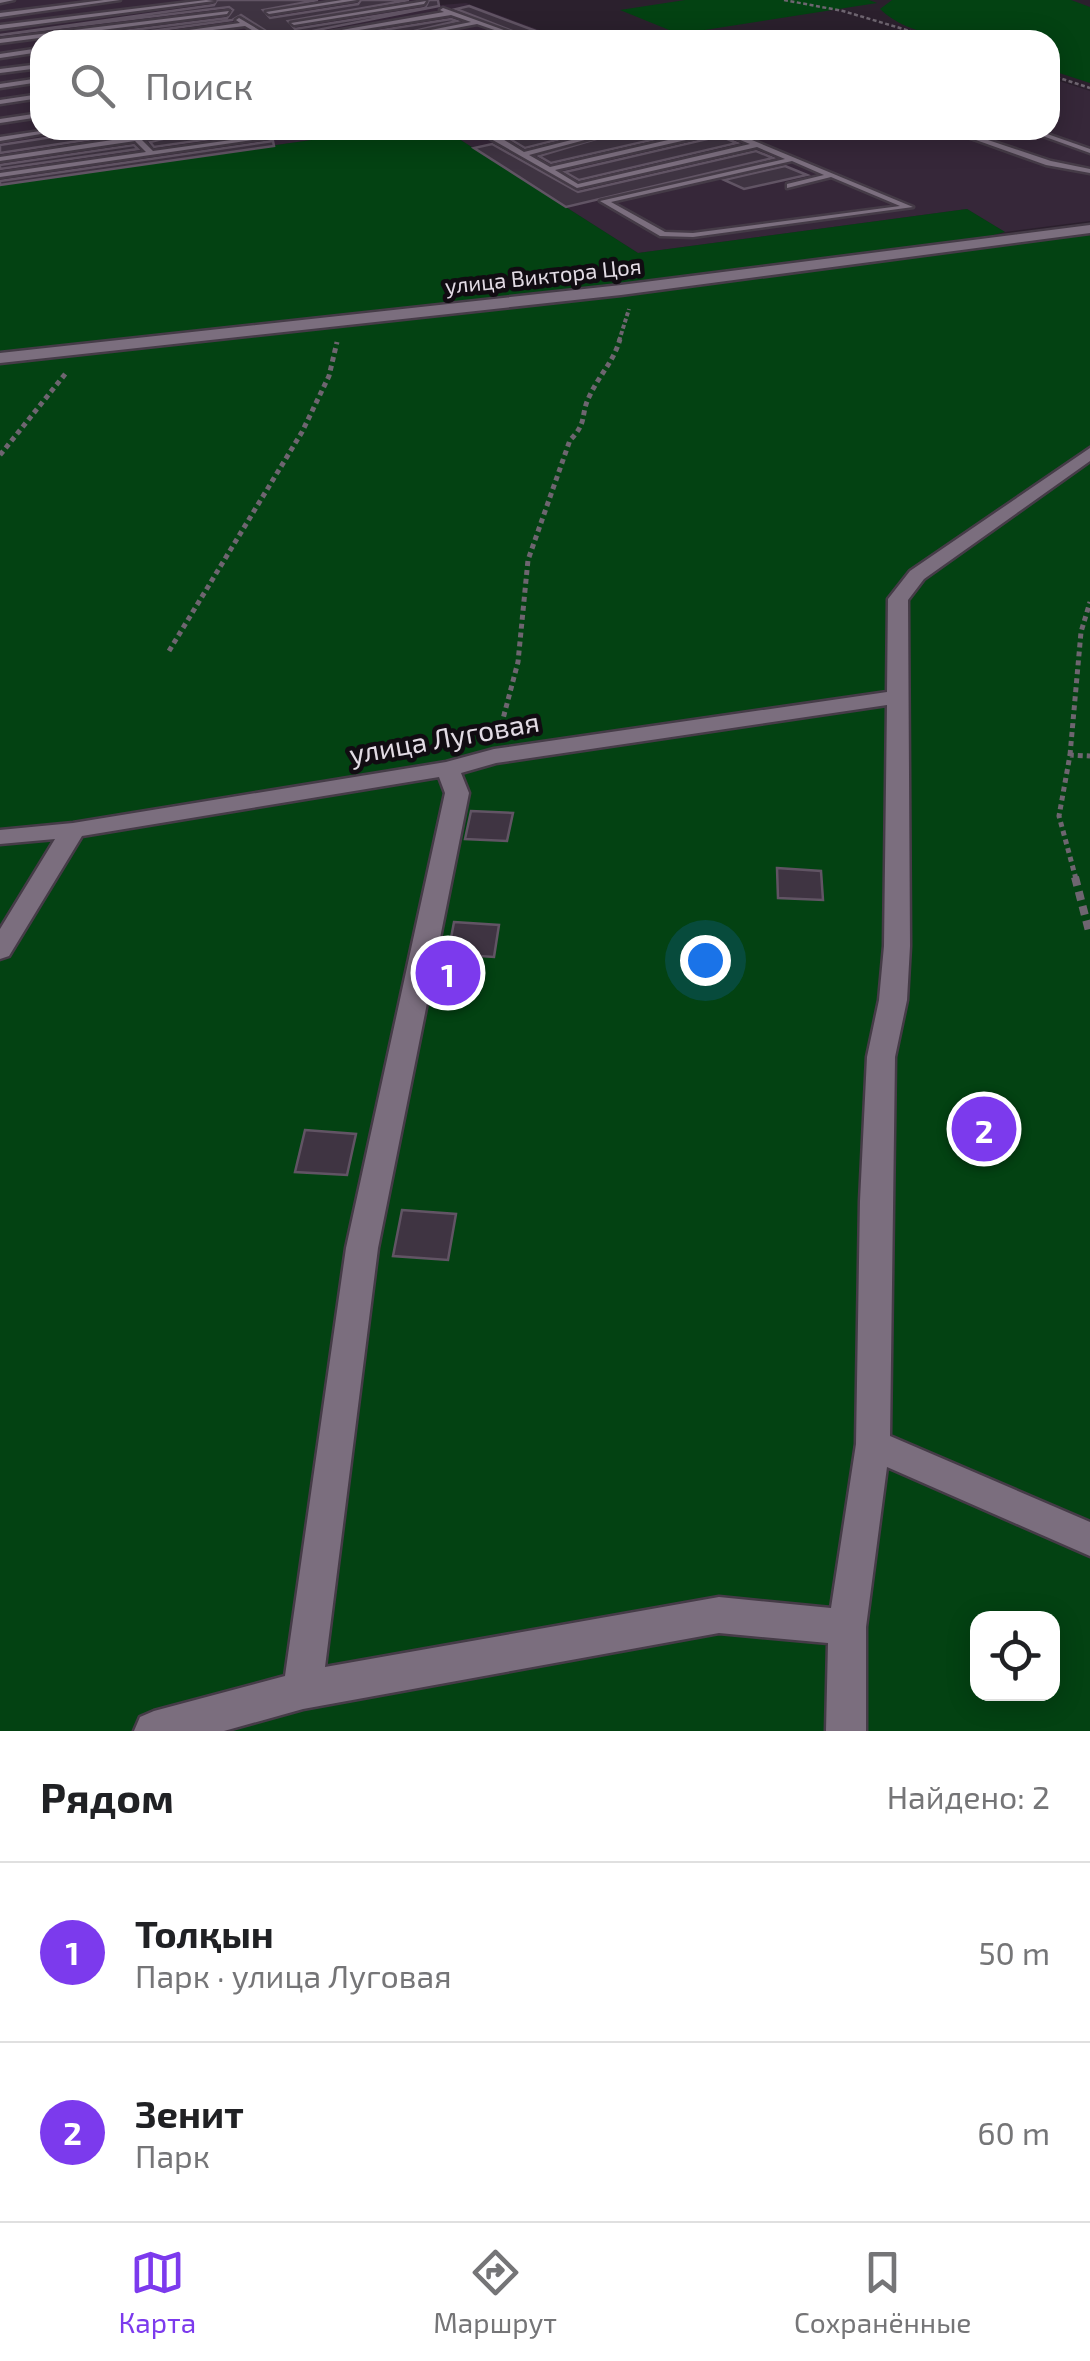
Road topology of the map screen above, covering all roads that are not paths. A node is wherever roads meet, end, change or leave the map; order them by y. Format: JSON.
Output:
{"nodes":[{"id":1,"x":6,"y":0,"type":"edge"},
{"id":2,"x":117,"y":0,"type":"edge"},
{"id":3,"x":210,"y":0,"type":"edge"},
{"id":4,"x":354,"y":0,"type":"edge"},
{"id":5,"x":422,"y":1,"type":"edge"},
{"id":6,"x":18,"y":12,"type":"junction"},
{"id":7,"x":227,"y":12,"type":"junction"},
{"id":8,"x":269,"y":12,"type":"dead end"},
{"id":9,"x":450,"y":13,"type":"junction"},
{"id":10,"x":0,"y":15,"type":"edge"},
{"id":11,"x":478,"y":22,"type":"junction"},
{"id":12,"x":29,"y":23,"type":"junction"},
{"id":13,"x":245,"y":24,"type":"junction"},
{"id":14,"x":294,"y":24,"type":"dead end"},
{"id":15,"x":0,"y":27,"type":"edge"},
{"id":16,"x":36,"y":30,"type":"edge"},
{"id":17,"x":100,"y":30,"type":"edge"},
{"id":18,"x":198,"y":30,"type":"edge"},
{"id":19,"x":255,"y":30,"type":"edge"},
{"id":20,"x":351,"y":30,"type":"edge"},
{"id":21,"x":435,"y":30,"type":"edge"},
{"id":22,"x":499,"y":30,"type":"edge"},
{"id":23,"x":30,"y":39,"type":"edge"},
{"id":24,"x":0,"y":41,"type":"edge"},
{"id":25,"x":30,"y":52,"type":"edge"},
{"id":26,"x":0,"y":56,"type":"edge"},
{"id":27,"x":30,"y":67,"type":"edge"},
{"id":28,"x":0,"y":71,"type":"edge"},
{"id":29,"x":30,"y":82,"type":"edge"},
{"id":30,"x":0,"y":86,"type":"edge"},
{"id":31,"x":30,"y":98,"type":"edge"},
{"id":32,"x":0,"y":102,"type":"edge"},
{"id":33,"x":30,"y":116,"type":"edge"},
{"id":34,"x":0,"y":121,"type":"edge"},
{"id":35,"x":30,"y":135,"type":"edge"},
{"id":36,"x":0,"y":140,"type":"edge"},
{"id":37,"x":122,"y":140,"type":"edge"},
{"id":38,"x":138,"y":140,"type":"edge"},
{"id":39,"x":242,"y":140,"type":"edge"},
{"id":40,"x":497,"y":140,"type":"edge"},
{"id":41,"x":579,"y":140,"type":"edge"},
{"id":42,"x":677,"y":140,"type":"edge"},
{"id":43,"x":747,"y":140,"type":"edge"},
{"id":44,"x":981,"y":140,"type":"edge"},
{"id":45,"x":1058,"y":140,"type":"edge"},
{"id":46,"x":757,"y":144,"type":"junction"},
{"id":47,"x":1090,"y":151,"type":"edge"},
{"id":48,"x":150,"y":152,"type":"junction"},
{"id":49,"x":524,"y":154,"type":"junction"},
{"id":50,"x":0,"y":158,"type":"edge"},
{"id":51,"x":793,"y":159,"type":"junction"},
{"id":52,"x":550,"y":168,"type":"junction"},
{"id":53,"x":1090,"y":171,"type":"edge"},
{"id":54,"x":0,"y":174,"type":"edge"},
{"id":55,"x":832,"y":175,"type":"junction"},
{"id":56,"x":576,"y":186,"type":"junction"},
{"id":57,"x":790,"y":186,"type":"dead end"},
{"id":58,"x":604,"y":201,"type":"junction"},
{"id":59,"x":1090,"y":229,"type":"edge"},
{"id":60,"x":0,"y":358,"type":"edge"},
{"id":61,"x":1090,"y":453,"type":"edge"},
{"id":62,"x":900,"y":697,"type":"junction"},
{"id":63,"x":448,"y":769,"type":"junction"},
{"id":64,"x":73,"y":830,"type":"junction"},
{"id":65,"x":0,"y":837,"type":"edge"},
{"id":66,"x":0,"y":950,"type":"edge"},
{"id":67,"x":873,"y":1444,"type":"junction"},
{"id":68,"x":1090,"y":1539,"type":"edge"},
{"id":69,"x":847,"y":1627,"type":"junction"},
{"id":70,"x":304,"y":1690,"type":"junction"},
{"id":71,"x":154,"y":1731,"type":"edge"},
{"id":72,"x":846,"y":1731,"type":"edge"}],
"edges":[{"from":1,"to":6,"type":"lane"},
{"from":2,"to":6,"type":"lane"},
{"from":3,"to":7,"type":"lane"},
{"from":3,"to":12,"type":"lane"},
{"from":4,"to":8,"type":"lane"},
{"from":5,"to":9,"type":"lane"},
{"from":5,"to":14,"type":"lane"},
{"from":6,"to":10,"type":"lane"},
{"from":6,"to":12,"type":"lane"},
{"from":7,"to":13,"type":"lane"},
{"from":7,"to":17,"type":"lane"},
{"from":9,"to":11,"type":"lane"},
{"from":9,"to":20,"type":"lane"},
{"from":11,"to":21,"type":"lane"},
{"from":11,"to":22,"type":"lane"},
{"from":12,"to":15,"type":"lane"},
{"from":12,"to":16,"type":"lane"},
{"from":13,"to":18,"type":"lane"},
{"from":13,"to":19,"type":"lane"},
{"from":23,"to":24,"type":"lane"},
{"from":25,"to":26,"type":"lane"},
{"from":27,"to":28,"type":"lane"},
{"from":29,"to":30,"type":"lane"},
{"from":31,"to":32,"type":"lane"},
{"from":33,"to":34,"type":"lane"},
{"from":35,"to":36,"type":"lane"},
{"from":37,"to":50,"type":"lane"},
{"from":38,"to":48,"type":"lane"},
{"from":39,"to":48,"type":"lane"},
{"from":40,"to":49,"type":"lane"},
{"from":41,"to":49,"type":"lane"},
{"from":42,"to":52,"type":"lane"},
{"from":43,"to":46,"type":"lane"},
{"from":44,"to":53,"type":"lane"},
{"from":45,"to":47,"type":"lane"},
{"from":46,"to":51,"type":"lane"},
{"from":46,"to":56,"type":"lane"},
{"from":48,"to":54,"type":"lane"},
{"from":49,"to":52,"type":"lane"},
{"from":51,"to":55,"type":"lane"},
{"from":51,"to":58,"type":"lane"},
{"from":52,"to":56,"type":"lane"},
{"from":55,"to":57,"type":"lane"},
{"from":55,"to":58,"type":"lane"},
{"from":56,"to":58,"type":"lane"},
{"from":59,"to":60,"type":"street","name":"улица Виктора Цоя"},
{"from":61,"to":62,"type":"street"},
{"from":62,"to":63,"type":"street","name":"улица Луговая"},
{"from":62,"to":67,"type":"street"},
{"from":63,"to":64,"type":"street","name":"улица Луговая"},
{"from":63,"to":70,"type":"street"},
{"from":64,"to":65,"type":"street","name":"улица Луговая"},
{"from":64,"to":66,"type":"street"},
{"from":67,"to":68,"type":"street"},
{"from":67,"to":69,"type":"street"},
{"from":69,"to":70,"type":"street"},
{"from":69,"to":72,"type":"street"},
{"from":70,"to":71,"type":"street"}]}
